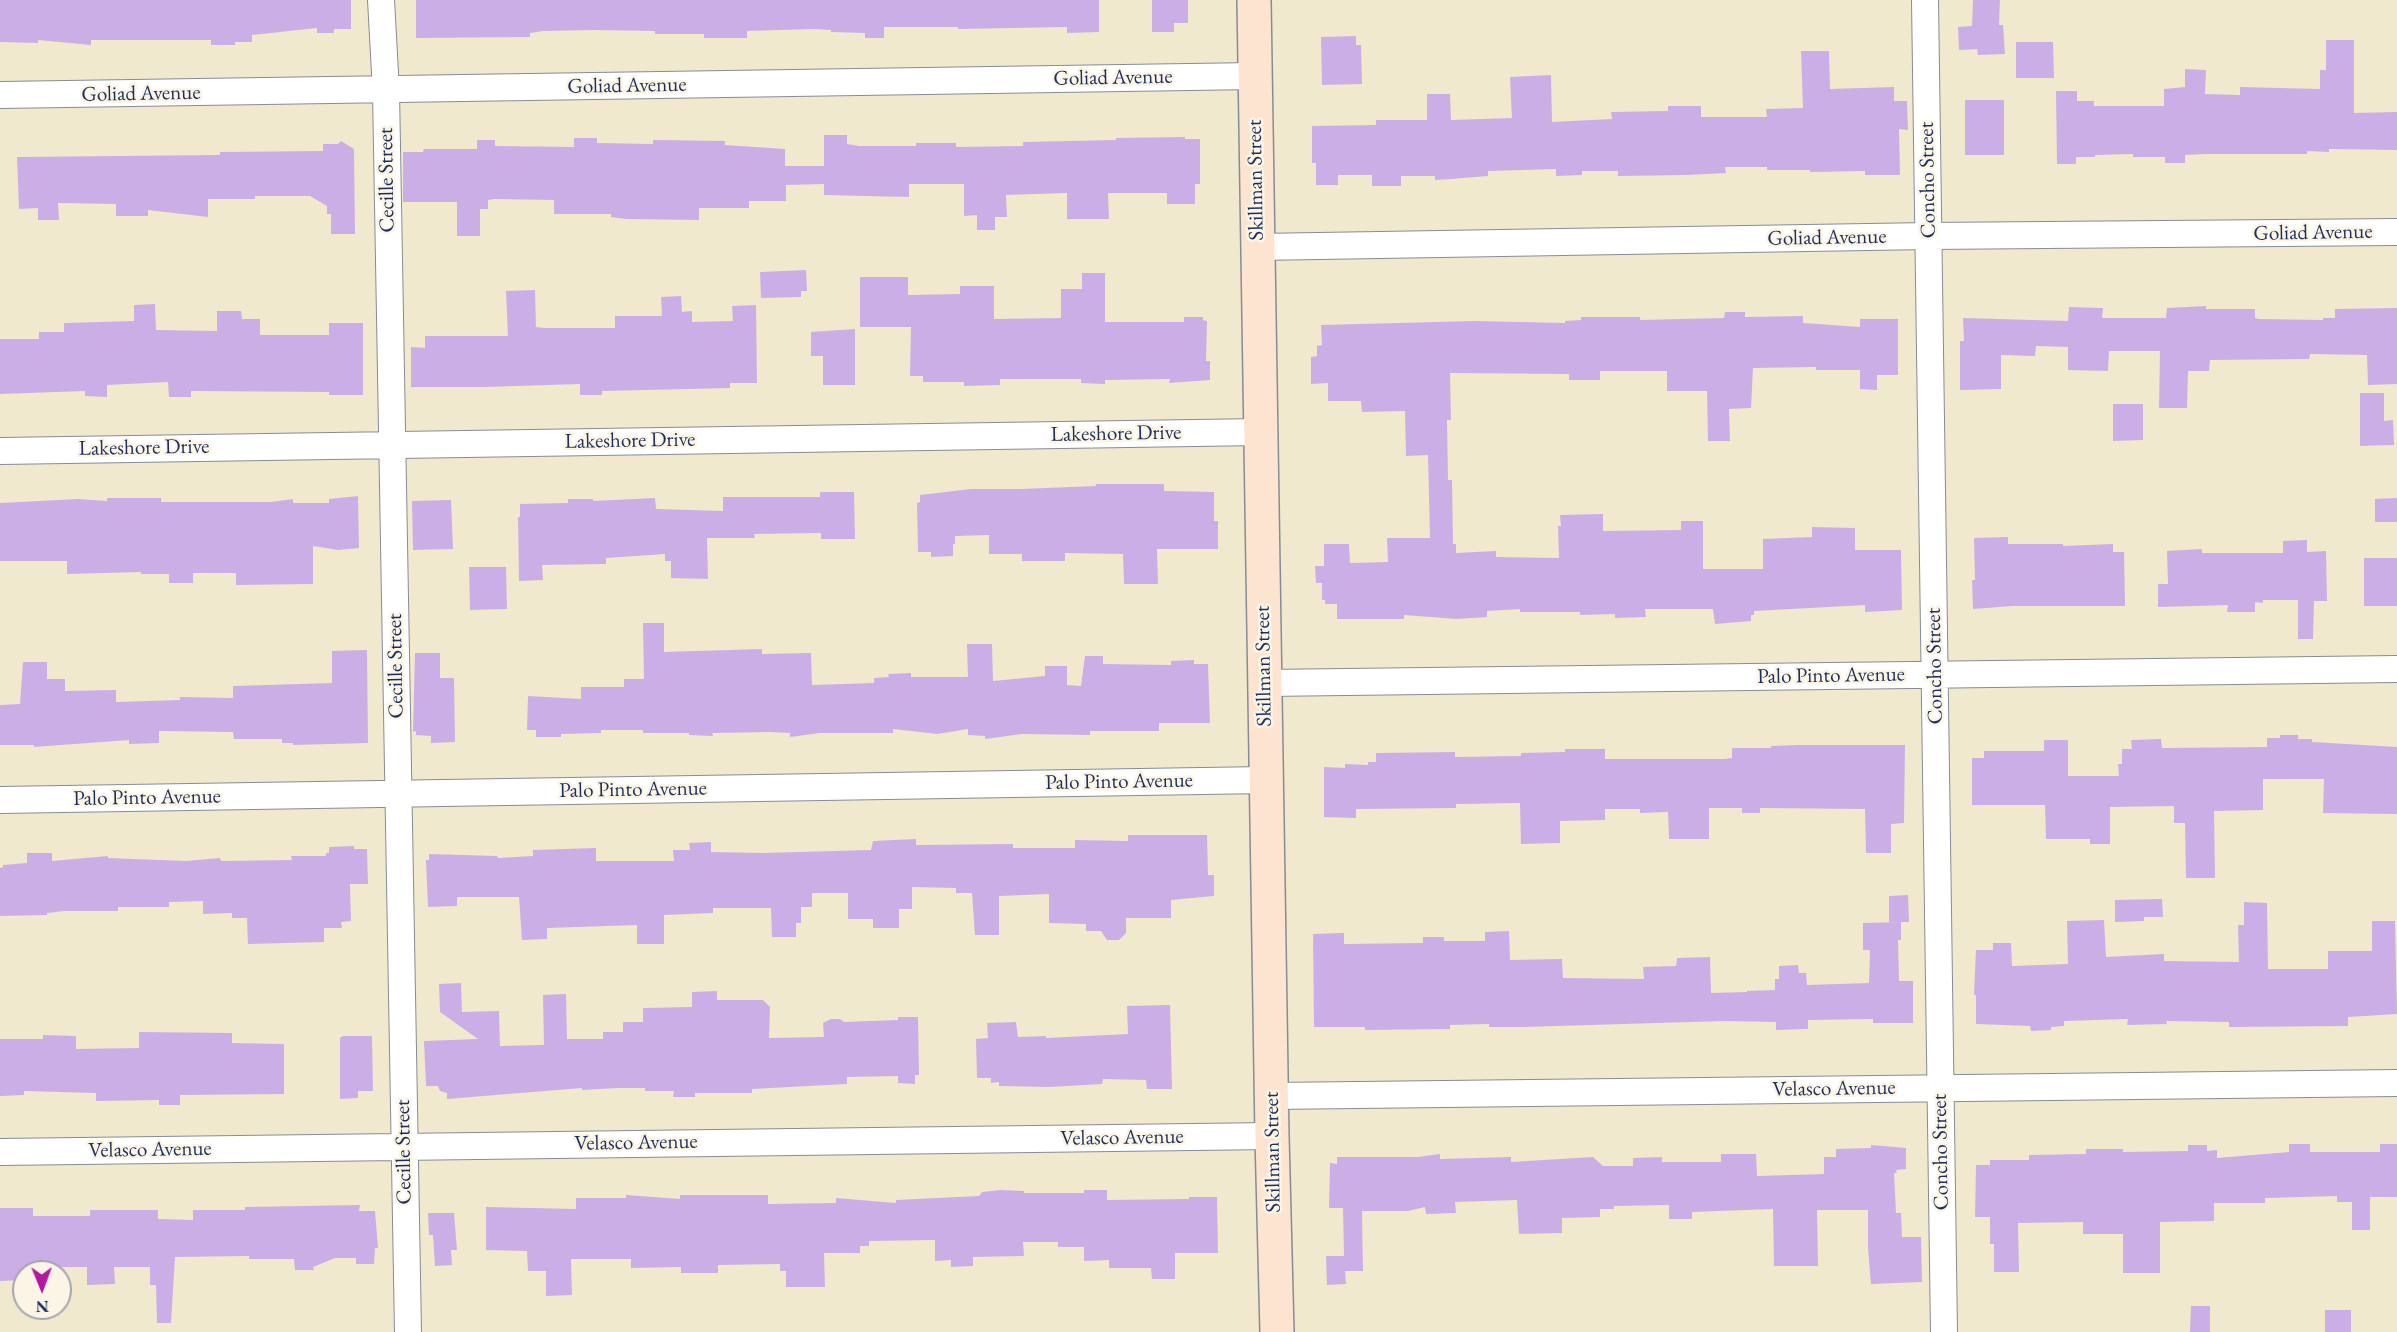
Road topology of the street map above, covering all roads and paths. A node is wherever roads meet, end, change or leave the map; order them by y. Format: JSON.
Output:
{"nodes":[{"id":1,"x":381,"y":0,"type":"edge"},
{"id":2,"x":1254,"y":0,"type":"edge"},
{"id":3,"x":1925,"y":0,"type":"edge"},
{"id":4,"x":1255,"y":75,"type":"junction"},
{"id":5,"x":386,"y":91,"type":"junction"},
{"id":6,"x":0,"y":95,"type":"edge"},
{"id":7,"x":2397,"y":232,"type":"edge"},
{"id":8,"x":1929,"y":236,"type":"junction"},
{"id":9,"x":1257,"y":247,"type":"junction"},
{"id":10,"x":1260,"y":432,"type":"junction"},
{"id":11,"x":392,"y":445,"type":"junction"},
{"id":12,"x":0,"y":451,"type":"edge"},
{"id":13,"x":2397,"y":669,"type":"edge"},
{"id":14,"x":1935,"y":675,"type":"junction"},
{"id":15,"x":1265,"y":683,"type":"junction"},
{"id":16,"x":1266,"y":780,"type":"junction"},
{"id":17,"x":398,"y":793,"type":"junction"},
{"id":18,"x":0,"y":800,"type":"edge"},
{"id":19,"x":2397,"y":1083,"type":"edge"},
{"id":20,"x":1940,"y":1088,"type":"junction"},
{"id":21,"x":1272,"y":1096,"type":"junction"},
{"id":22,"x":1272,"y":1136,"type":"junction"},
{"id":23,"x":404,"y":1146,"type":"junction"},
{"id":24,"x":0,"y":1152,"type":"edge"},
{"id":25,"x":408,"y":1332,"type":"edge"},
{"id":26,"x":1277,"y":1332,"type":"edge"},
{"id":27,"x":1944,"y":1332,"type":"edge"}],
"edges":[{"from":1,"to":5,"type":"street","name":"Cecille Street"},
{"from":2,"to":4,"type":"main road","name":"Skillman Street"},
{"from":3,"to":8,"type":"street","name":"Concho Street"},
{"from":4,"to":5,"type":"street","name":"Goliad Avenue"},
{"from":4,"to":9,"type":"main road","name":"Skillman Street"},
{"from":5,"to":6,"type":"street","name":"Goliad Avenue"},
{"from":5,"to":11,"type":"street","name":"Cecille Street"},
{"from":7,"to":8,"type":"street","name":"Goliad Avenue"},
{"from":8,"to":9,"type":"street","name":"Goliad Avenue"},
{"from":8,"to":14,"type":"street","name":"Concho Street"},
{"from":9,"to":10,"type":"main road","name":"Skillman Street"},
{"from":10,"to":11,"type":"street","name":"Lakeshore Drive"},
{"from":10,"to":15,"type":"main road","name":"Skillman Street"},
{"from":11,"to":12,"type":"street","name":"Lakeshore Drive"},
{"from":11,"to":17,"type":"street","name":"Cecille Street"},
{"from":13,"to":14,"type":"street","name":"Palo Pinto Avenue"},
{"from":14,"to":15,"type":"street","name":"Palo Pinto Avenue"},
{"from":14,"to":20,"type":"street","name":"Concho Street"},
{"from":15,"to":16,"type":"main road","name":"Skillman Street"},
{"from":16,"to":17,"type":"street","name":"Palo Pinto Avenue"},
{"from":16,"to":21,"type":"main road","name":"Skillman Street"},
{"from":17,"to":18,"type":"street","name":"Palo Pinto Avenue"},
{"from":17,"to":23,"type":"street","name":"Cecille Street"},
{"from":19,"to":20,"type":"street","name":"Velasco Avenue"},
{"from":20,"to":21,"type":"street","name":"Velasco Avenue"},
{"from":20,"to":27,"type":"street","name":"Concho Street"},
{"from":21,"to":22,"type":"main road","name":"Skillman Street"},
{"from":22,"to":23,"type":"street","name":"Velasco Avenue"},
{"from":22,"to":26,"type":"main road","name":"Skillman Street"},
{"from":23,"to":24,"type":"street","name":"Velasco Avenue"},
{"from":23,"to":25,"type":"street","name":"Cecille Street"}]}
